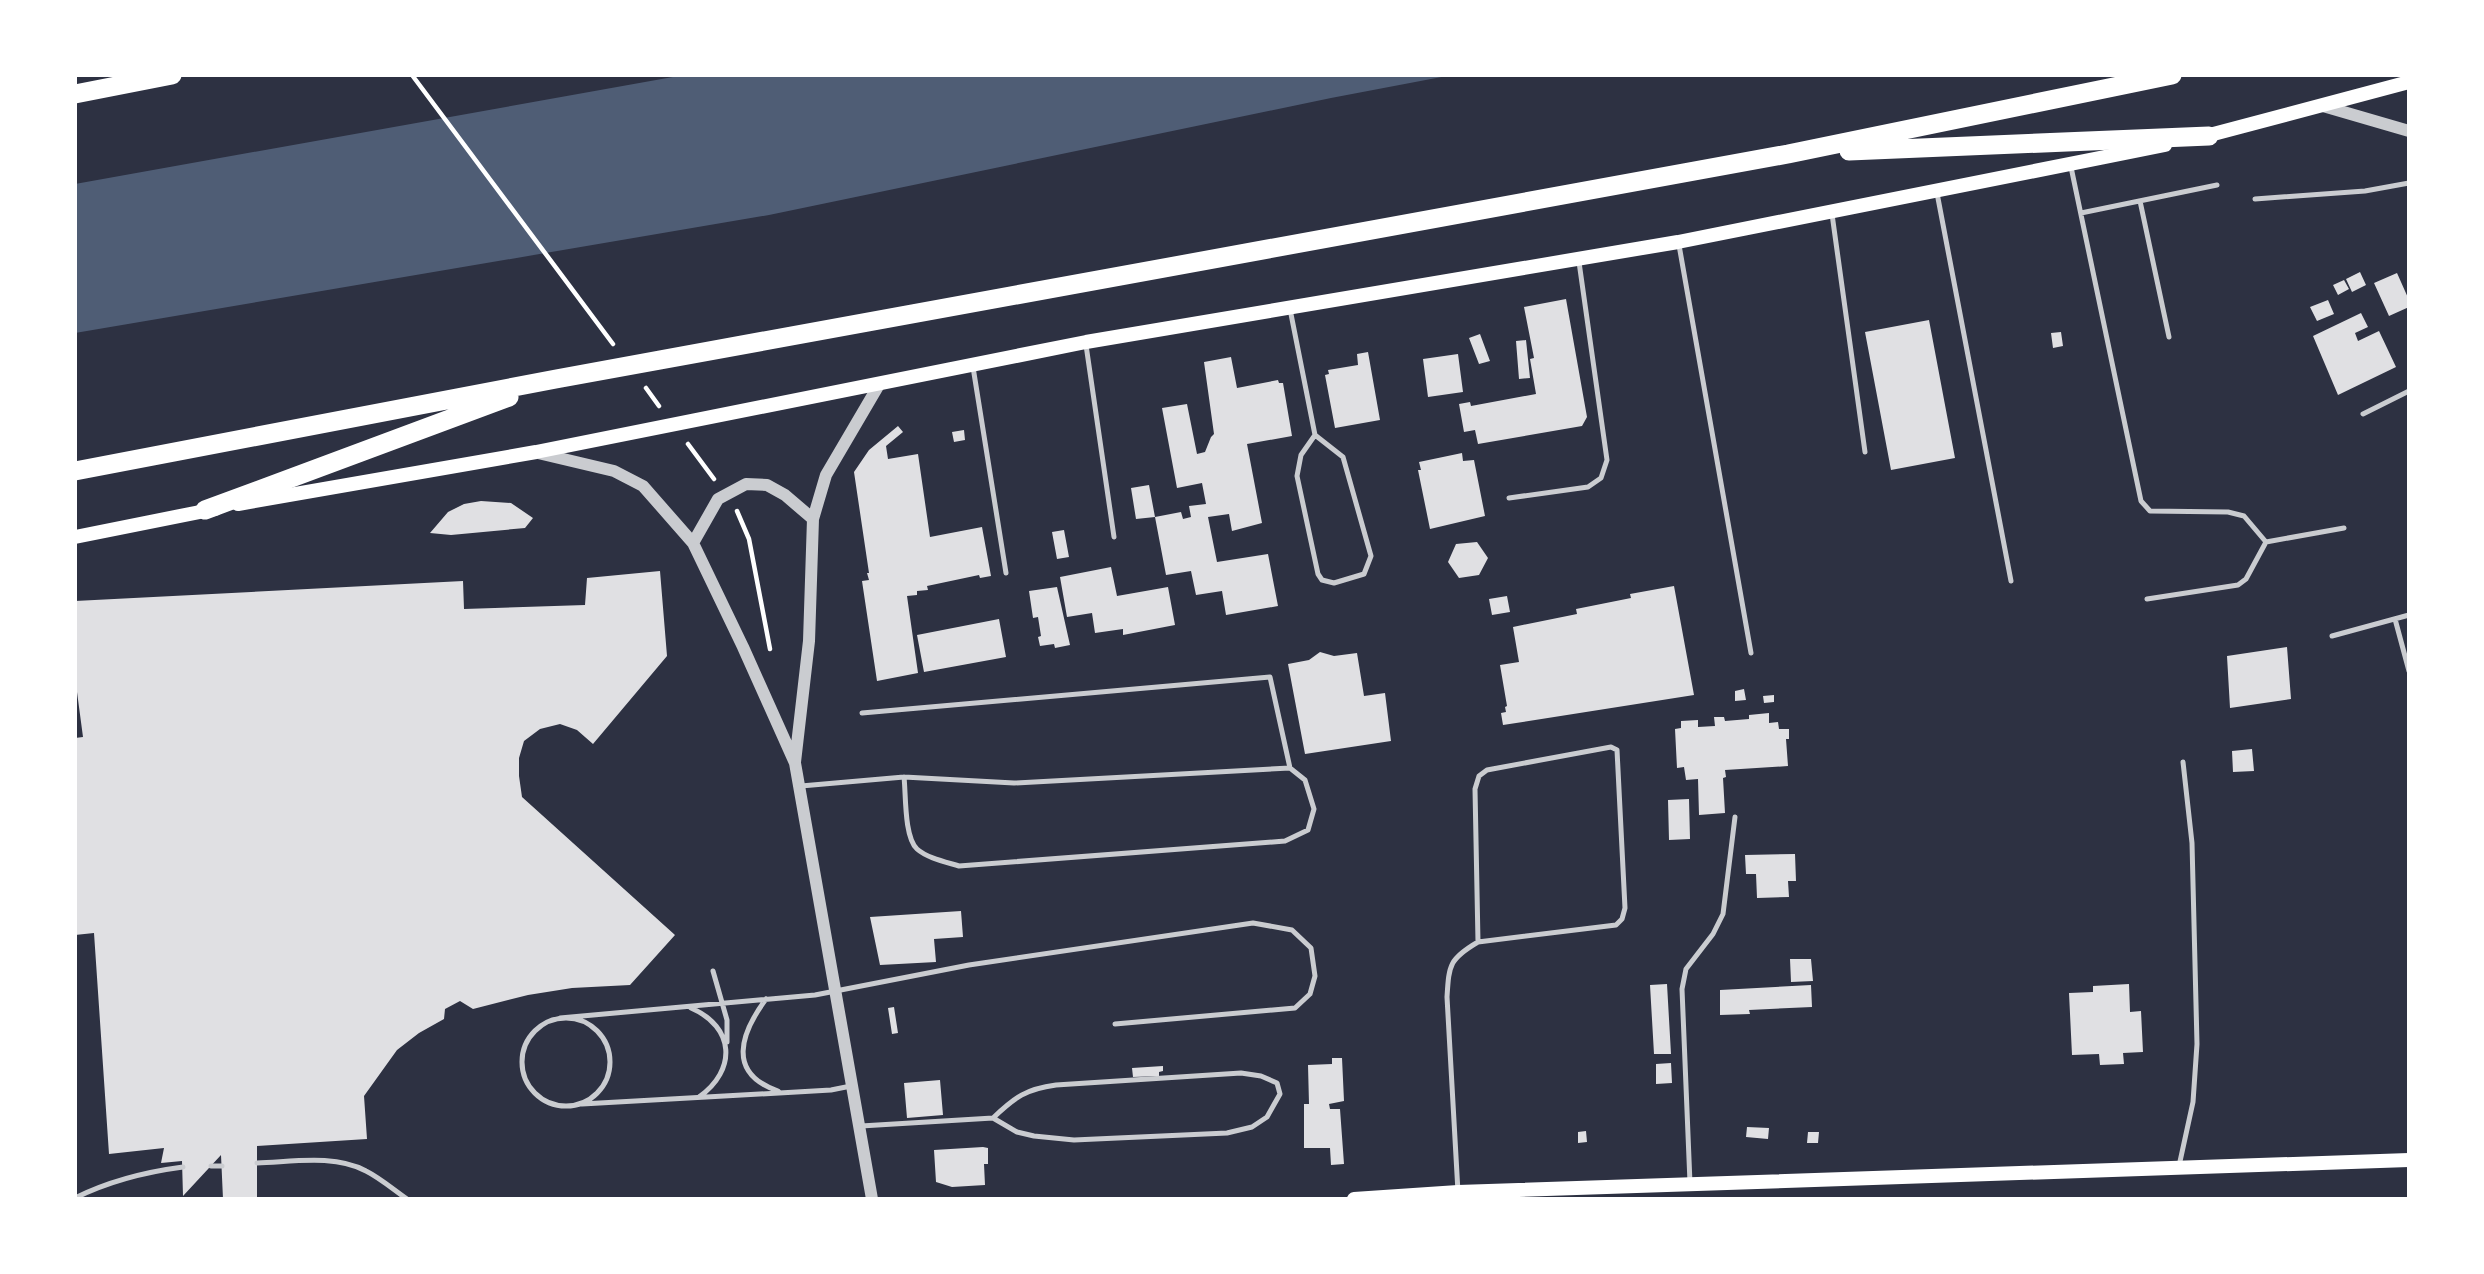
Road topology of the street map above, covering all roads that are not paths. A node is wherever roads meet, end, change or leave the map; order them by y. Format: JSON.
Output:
{"nodes":[{"id":1,"x":172,"y":75,"type":"edge"},
{"id":2,"x":2172,"y":75,"type":"edge"},
{"id":3,"x":2409,"y":82,"type":"edge"},
{"id":4,"x":75,"y":94,"type":"edge"},
{"id":5,"x":2323,"y":106,"type":"junction"},
{"id":6,"x":2409,"y":131,"type":"edge"},
{"id":7,"x":2209,"y":136,"type":"junction"},
{"id":8,"x":1788,"y":154,"type":"junction"},
{"id":9,"x":2070,"y":163,"type":"junction"},
{"id":10,"x":2409,"y":183,"type":"edge"},
{"id":11,"x":2217,"y":185,"type":"dead end"},
{"id":12,"x":1936,"y":190,"type":"junction"},
{"id":13,"x":2255,"y":199,"type":"dead end"},
{"id":14,"x":2140,"y":201,"type":"junction"},
{"id":15,"x":1831,"y":211,"type":"junction"},
{"id":16,"x":2081,"y":213,"type":"junction"},
{"id":17,"x":1678,"y":242,"type":"junction"},
{"id":18,"x":1579,"y":258,"type":"junction"},
{"id":19,"x":1289,"y":307,"type":"junction"},
{"id":20,"x":2169,"y":337,"type":"dead end"},
{"id":21,"x":1086,"y":342,"type":"junction"},
{"id":22,"x":973,"y":364,"type":"junction"},
{"id":23,"x":556,"y":379,"type":"junction"},
{"id":24,"x":880,"y":383,"type":"junction"},
{"id":25,"x":2409,"y":391,"type":"edge"},
{"id":26,"x":2363,"y":414,"type":"dead end"},
{"id":27,"x":1315,"y":435,"type":"junction"},
{"id":28,"x":536,"y":452,"type":"junction"},
{"id":29,"x":1866,"y":452,"type":"dead end"},
{"id":30,"x":75,"y":471,"type":"edge"},
{"id":31,"x":1509,"y":498,"type":"dead end"},
{"id":32,"x":205,"y":510,"type":"junction"},
{"id":33,"x":813,"y":519,"type":"junction"},
{"id":34,"x":2344,"y":528,"type":"dead end"},
{"id":35,"x":75,"y":537,"type":"edge"},
{"id":36,"x":1114,"y":537,"type":"dead end"},
{"id":37,"x":2266,"y":542,"type":"junction"},
{"id":38,"x":693,"y":543,"type":"junction"},
{"id":39,"x":1006,"y":573,"type":"dead end"},
{"id":40,"x":2011,"y":581,"type":"dead end"},
{"id":41,"x":2147,"y":599,"type":"dead end"},
{"id":42,"x":2409,"y":615,"type":"edge"},
{"id":43,"x":2395,"y":619,"type":"junction"},
{"id":44,"x":2332,"y":636,"type":"dead end"},
{"id":45,"x":1751,"y":653,"type":"dead end"},
{"id":46,"x":2409,"y":671,"type":"edge"},
{"id":47,"x":862,"y":713,"type":"dead end"},
{"id":48,"x":2183,"y":762,"type":"dead end"},
{"id":49,"x":795,"y":763,"type":"junction"},
{"id":50,"x":1290,"y":768,"type":"junction"},
{"id":51,"x":904,"y":777,"type":"junction"},
{"id":52,"x":799,"y":787,"type":"junction"},
{"id":53,"x":1735,"y":817,"type":"dead end"},
{"id":54,"x":1478,"y":942,"type":"junction"},
{"id":55,"x":713,"y":971,"type":"dead end"},
{"id":56,"x":834,"y":991,"type":"junction"},
{"id":57,"x":766,"y":999,"type":"junction"},
{"id":58,"x":722,"y":1003,"type":"junction"},
{"id":59,"x":689,"y":1007,"type":"junction"},
{"id":60,"x":560,"y":1018,"type":"junction"},
{"id":61,"x":1115,"y":1024,"type":"dead end"},
{"id":62,"x":727,"y":1048,"type":"junction"},
{"id":63,"x":851,"y":1086,"type":"junction"},
{"id":64,"x":783,"y":1093,"type":"junction"},
{"id":65,"x":699,"y":1097,"type":"junction"},
{"id":66,"x":578,"y":1105,"type":"junction"},
{"id":67,"x":993,"y":1118,"type":"junction"},
{"id":68,"x":859,"y":1126,"type":"junction"},
{"id":69,"x":2409,"y":1160,"type":"edge"},
{"id":70,"x":257,"y":1163,"type":"dead end"},
{"id":71,"x":211,"y":1166,"type":"dead end"},
{"id":72,"x":222,"y":1166,"type":"dead end"},
{"id":73,"x":183,"y":1167,"type":"dead end"},
{"id":74,"x":2178,"y":1169,"type":"junction"},
{"id":75,"x":1690,"y":1184,"type":"junction"},
{"id":76,"x":1458,"y":1192,"type":"junction"},
{"id":77,"x":75,"y":1198,"type":"edge"},
{"id":78,"x":407,"y":1199,"type":"edge"},
{"id":79,"x":872,"y":1199,"type":"edge"},
{"id":80,"x":1354,"y":1199,"type":"edge"}],
"edges":[{"from":1,"to":4,"type":"highway"},
{"from":2,"to":8,"type":"highway"},
{"from":3,"to":5,"type":"main road"},
{"from":5,"to":6,"type":"street"},
{"from":5,"to":7,"type":"main road"},
{"from":7,"to":8,"type":"highway"},
{"from":7,"to":9,"type":"main road"},
{"from":8,"to":23,"type":"highway"},
{"from":9,"to":12,"type":"main road"},
{"from":9,"to":16,"type":"lane"},
{"from":10,"to":13,"type":"lane"},
{"from":11,"to":14,"type":"lane"},
{"from":12,"to":15,"type":"main road"},
{"from":12,"to":40,"type":"lane"},
{"from":14,"to":16,"type":"lane"},
{"from":14,"to":20,"type":"lane"},
{"from":15,"to":17,"type":"main road"},
{"from":15,"to":29,"type":"lane"},
{"from":16,"to":37,"type":"lane"},
{"from":17,"to":18,"type":"main road"},
{"from":17,"to":45,"type":"lane"},
{"from":18,"to":19,"type":"main road"},
{"from":18,"to":31,"type":"lane"},
{"from":19,"to":21,"type":"main road"},
{"from":19,"to":27,"type":"lane"},
{"from":21,"to":22,"type":"main road"},
{"from":21,"to":36,"type":"lane"},
{"from":22,"to":24,"type":"main road"},
{"from":22,"to":39,"type":"lane"},
{"from":23,"to":30,"type":"highway"},
{"from":23,"to":32,"type":"highway"},
{"from":24,"to":28,"type":"main road"},
{"from":24,"to":33,"type":"street"},
{"from":25,"to":26,"type":"lane"},
{"from":27,"to":27,"type":"lane"},
{"from":28,"to":32,"type":"main road"},
{"from":28,"to":38,"type":"street"},
{"from":32,"to":35,"type":"main road"},
{"from":33,"to":38,"type":"street"},
{"from":33,"to":49,"type":"street"},
{"from":34,"to":37,"type":"lane"},
{"from":37,"to":41,"type":"lane"},
{"from":38,"to":49,"type":"street"},
{"from":42,"to":43,"type":"lane"},
{"from":43,"to":44,"type":"lane"},
{"from":43,"to":46,"type":"lane"},
{"from":47,"to":50,"type":"lane"},
{"from":48,"to":74,"type":"lane"},
{"from":49,"to":52,"type":"street"},
{"from":50,"to":51,"type":"lane"},
{"from":50,"to":51,"type":"lane"},
{"from":51,"to":52,"type":"lane"},
{"from":52,"to":56,"type":"street"},
{"from":53,"to":75,"type":"lane"},
{"from":54,"to":54,"type":"lane"},
{"from":54,"to":76,"type":"lane"},
{"from":55,"to":58,"type":"lane"},
{"from":56,"to":57,"type":"lane"},
{"from":56,"to":61,"type":"lane"},
{"from":56,"to":63,"type":"street"},
{"from":57,"to":58,"type":"lane"},
{"from":57,"to":64,"type":"lane"},
{"from":58,"to":59,"type":"lane"},
{"from":58,"to":62,"type":"lane"},
{"from":59,"to":60,"type":"lane"},
{"from":59,"to":62,"type":"lane"},
{"from":60,"to":66,"type":"lane"},
{"from":60,"to":66,"type":"lane"},
{"from":62,"to":65,"type":"lane"},
{"from":63,"to":64,"type":"lane"},
{"from":63,"to":68,"type":"street"},
{"from":64,"to":65,"type":"lane"},
{"from":65,"to":66,"type":"lane"},
{"from":67,"to":67,"type":"lane"},
{"from":67,"to":68,"type":"lane"},
{"from":68,"to":79,"type":"street"},
{"from":69,"to":74,"type":"main road"},
{"from":70,"to":78,"type":"lane"},
{"from":71,"to":72,"type":"lane"},
{"from":73,"to":77,"type":"lane"},
{"from":74,"to":75,"type":"main road"},
{"from":75,"to":76,"type":"main road"},
{"from":76,"to":80,"type":"main road"}]}
